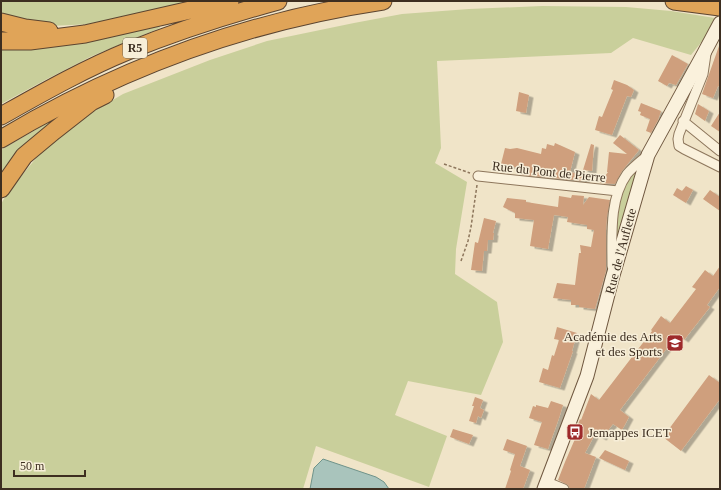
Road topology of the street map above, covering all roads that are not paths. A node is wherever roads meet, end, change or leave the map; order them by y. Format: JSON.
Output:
{"nodes":[{"id":1,"x":230,"y":1,"type":"edge"},
{"id":2,"x":278,"y":1,"type":"edge"},
{"id":3,"x":383,"y":1,"type":"edge"},
{"id":4,"x":674,"y":1,"type":"edge"},
{"id":5,"x":720,"y":7,"type":"edge"},
{"id":6,"x":1,"y":22,"type":"edge"},
{"id":7,"x":139,"y":22,"type":"junction"},
{"id":8,"x":719,"y":28,"type":"edge"},
{"id":9,"x":1,"y":41,"type":"edge"},
{"id":10,"x":707,"y":48,"type":"junction"},
{"id":11,"x":135,"y":71,"type":"junction"},
{"id":12,"x":1,"y":116,"type":"edge"},
{"id":13,"x":683,"y":121,"type":"junction"},
{"id":14,"x":1,"y":139,"type":"edge"},
{"id":15,"x":720,"y":150,"type":"edge"},
{"id":16,"x":648,"y":155,"type":"junction"},
{"id":17,"x":720,"y":167,"type":"edge"},
{"id":18,"x":478,"y":176,"type":"road end"},
{"id":19,"x":1,"y":189,"type":"edge"},
{"id":20,"x":618,"y":191,"type":"junction"},
{"id":21,"x":612,"y":279,"type":"junction"},
{"id":22,"x":546,"y":486,"type":"edge"},
{"id":23,"x":564,"y":489,"type":"edge"}],
"edges":[{"from":1,"to":7,"type":"highway"},
{"from":2,"to":12,"type":"highway","number":"R5"},
{"from":3,"to":11,"type":"highway","number":"R5"},
{"from":4,"to":5,"type":"highway"},
{"from":6,"to":7,"type":"highway"},
{"from":7,"to":9,"type":"highway"},
{"from":8,"to":10,"type":"street","name":"Rue de l'Auflette"},
{"from":10,"to":13,"type":"street"},
{"from":10,"to":16,"type":"street","name":"Rue de l'Auflette"},
{"from":11,"to":14,"type":"highway","number":"R5"},
{"from":11,"to":19,"type":"highway"},
{"from":13,"to":15,"type":"street"},
{"from":13,"to":17,"type":"street"},
{"from":16,"to":20,"type":"street"},
{"from":16,"to":21,"type":"street","name":"Rue de l'Auflette"},
{"from":18,"to":20,"type":"street","name":"Rue du Pont de Pierre"},
{"from":20,"to":21,"type":"street"},
{"from":21,"to":22,"type":"street","name":"Rue de l'Auflette"},
{"from":22,"to":23,"type":"street"}]}
